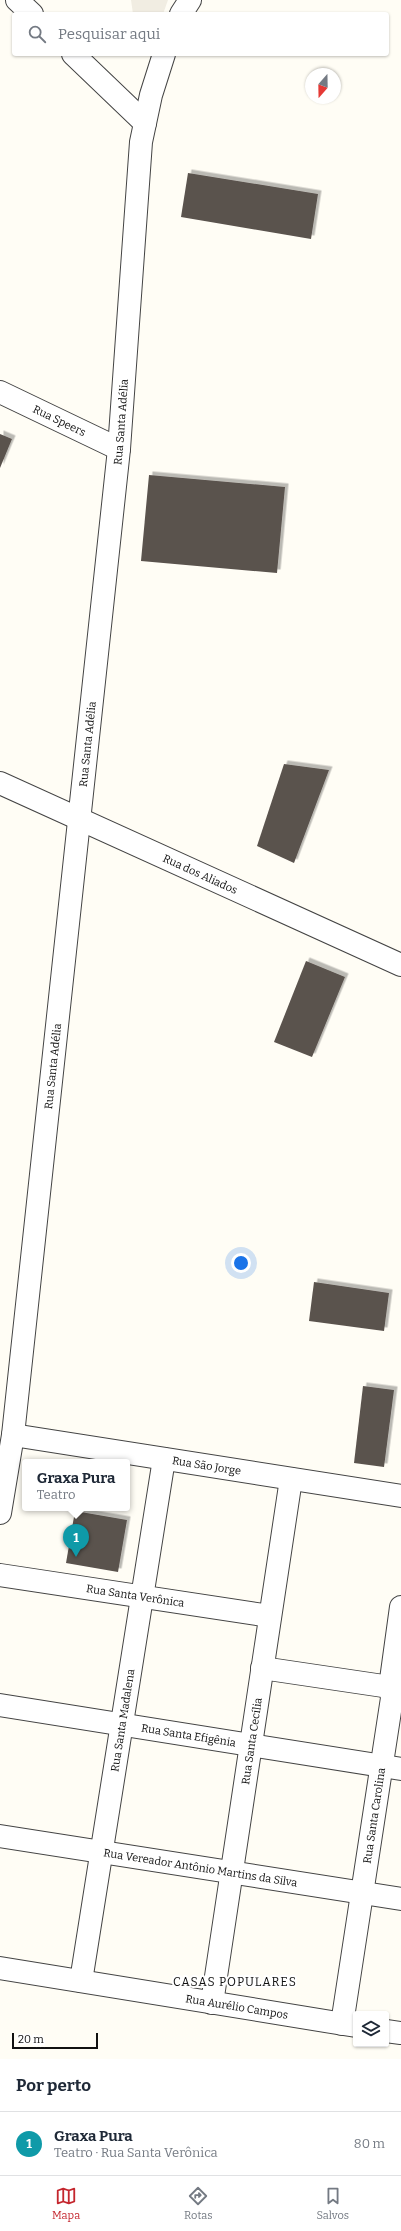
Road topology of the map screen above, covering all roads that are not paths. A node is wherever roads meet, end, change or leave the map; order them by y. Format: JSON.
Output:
{"nodes":[{"id":1,"x":17,"y":0,"type":"edge"},
{"id":2,"x":190,"y":0,"type":"edge"},
{"id":3,"x":30,"y":12,"type":"edge"},
{"id":4,"x":182,"y":12,"type":"edge"},
{"id":5,"x":75,"y":56,"type":"edge"},
{"id":6,"x":163,"y":56,"type":"edge"},
{"id":7,"x":145,"y":123,"type":"junction"},
{"id":8,"x":0,"y":392,"type":"edge"},
{"id":9,"x":119,"y":449,"type":"junction"},
{"id":10,"x":0,"y":783,"type":"edge"},
{"id":11,"x":80,"y":819,"type":"junction"},
{"id":12,"x":401,"y":965,"type":"edge"},
{"id":13,"x":6,"y":1439,"type":"edge"},
{"id":14,"x":164,"y":1459,"type":"junction"},
{"id":15,"x":291,"y":1479,"type":"junction"},
{"id":16,"x":401,"y":1496,"type":"edge"},
{"id":17,"x":0,"y":1513,"type":"edge"},
{"id":18,"x":0,"y":1575,"type":"edge"},
{"id":19,"x":142,"y":1597,"type":"junction"},
{"id":20,"x":401,"y":1607,"type":"edge"},
{"id":21,"x":270,"y":1616,"type":"junction"},
{"id":22,"x":399,"y":1638,"type":"edge"},
{"id":23,"x":262,"y":1668,"type":"junction"},
{"id":24,"x":390,"y":1687,"type":"junction"},
{"id":25,"x":0,"y":1705,"type":"edge"},
{"id":26,"x":122,"y":1725,"type":"junction"},
{"id":27,"x":251,"y":1745,"type":"junction"},
{"id":28,"x":391,"y":1767,"type":"edge"},
{"id":29,"x":0,"y":1836,"type":"edge"},
{"id":30,"x":102,"y":1852,"type":"junction"},
{"id":31,"x":232,"y":1872,"type":"junction"},
{"id":32,"x":362,"y":1893,"type":"junction"},
{"id":33,"x":401,"y":1899,"type":"edge"},
{"id":34,"x":0,"y":1968,"type":"edge"},
{"id":35,"x":81,"y":1981,"type":"junction"},
{"id":36,"x":212,"y":2002,"type":"junction"},
{"id":37,"x":349,"y":2025,"type":"edge"},
{"id":38,"x":389,"y":2031,"type":"edge"},
{"id":39,"x":401,"y":2033,"type":"edge"}],
"edges":[{"from":1,"to":3,"type":"street"},
{"from":2,"to":4,"type":"street"},
{"from":5,"to":7,"type":"street"},
{"from":6,"to":7,"type":"street","name":"Rua Santa Adélia"},
{"from":7,"to":9,"type":"street","name":"Rua Santa Adélia"},
{"from":8,"to":9,"type":"street","name":"Rua Speers"},
{"from":9,"to":11,"type":"street","name":"Rua Santa Adélia"},
{"from":10,"to":11,"type":"street","name":"Rua dos Aliados"},
{"from":11,"to":12,"type":"street","name":"Rua dos Aliados"},
{"from":11,"to":13,"type":"street","name":"Rua Santa Adélia"},
{"from":13,"to":14,"type":"street","name":"Rua São Jorge"},
{"from":13,"to":17,"type":"street","name":"Rua Santa Adélia"},
{"from":14,"to":15,"type":"street","name":"Rua São Jorge"},
{"from":14,"to":19,"type":"street","name":"Rua Santa Madalena"},
{"from":15,"to":16,"type":"street","name":"Rua São Jorge"},
{"from":15,"to":21,"type":"street","name":"Rua Santa Cecília"},
{"from":18,"to":19,"type":"street","name":"Rua Santa Verônica"},
{"from":19,"to":21,"type":"street","name":"Rua Santa Verônica"},
{"from":19,"to":26,"type":"street","name":"Rua Santa Madalena"},
{"from":20,"to":22,"type":"street","name":"Rua Santa Carolina"},
{"from":21,"to":23,"type":"street","name":"Rua Santa Cecília"},
{"from":22,"to":24,"type":"street","name":"Rua Santa Carolina"},
{"from":23,"to":24,"type":"street"},
{"from":23,"to":27,"type":"street","name":"Rua Santa Cecília"},
{"from":24,"to":28,"type":"street","name":"Rua Santa Carolina"},
{"from":25,"to":26,"type":"street","name":"Rua Santa Efigênia"},
{"from":26,"to":27,"type":"street","name":"Rua Santa Efigênia"},
{"from":26,"to":30,"type":"street","name":"Rua Santa Madalena"},
{"from":27,"to":28,"type":"street","name":"Rua Santa Efigênia"},
{"from":27,"to":31,"type":"street","name":"Rua Santa Cecília"},
{"from":28,"to":32,"type":"street","name":"Rua Santa Carolina"},
{"from":29,"to":30,"type":"street","name":"Rua Vereador Antônio Martins da Silva"},
{"from":30,"to":31,"type":"street","name":"Rua Vereador Antônio Martins da Silva"},
{"from":30,"to":35,"type":"street","name":"Rua Santa Madalena"},
{"from":31,"to":32,"type":"street","name":"Rua Vereador Antônio Martins da Silva"},
{"from":31,"to":36,"type":"street","name":"Rua Santa Cecília"},
{"from":32,"to":33,"type":"street","name":"Rua Vereador Antônio Martins da Silva"},
{"from":32,"to":37,"type":"street","name":"Rua Santa Carolina"},
{"from":34,"to":35,"type":"street","name":"Rua Aurélio Campos"},
{"from":35,"to":36,"type":"street","name":"Rua Aurélio Campos"},
{"from":36,"to":37,"type":"street","name":"Rua Aurélio Campos"},
{"from":38,"to":39,"type":"street"}]}
